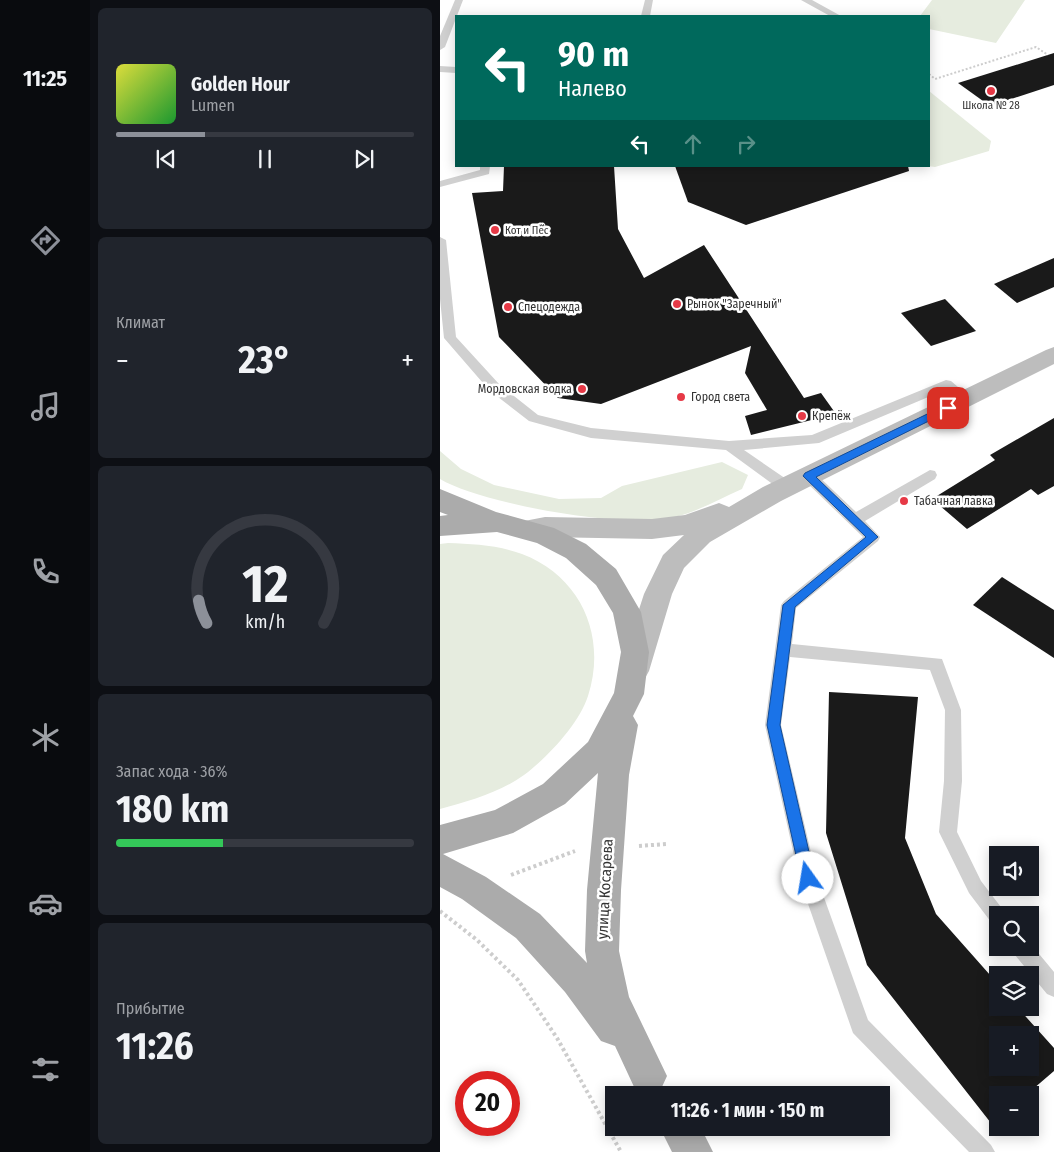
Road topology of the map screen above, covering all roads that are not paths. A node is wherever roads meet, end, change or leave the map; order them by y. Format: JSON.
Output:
{"nodes":[{"id":1,"x":459,"y":0,"type":"edge"},
{"id":2,"x":649,"y":0,"type":"edge"},
{"id":3,"x":805,"y":0,"type":"edge"},
{"id":4,"x":646,"y":15,"type":"edge"},
{"id":5,"x":834,"y":15,"type":"edge"},
{"id":6,"x":440,"y":47,"type":"edge"},
{"id":7,"x":440,"y":69,"type":"edge"},
{"id":8,"x":455,"y":70,"type":"edge"},
{"id":9,"x":485,"y":167,"type":"edge"},
{"id":10,"x":440,"y":184,"type":"edge"},
{"id":11,"x":440,"y":240,"type":"edge"},
{"id":12,"x":445,"y":339,"type":"edge"},
{"id":13,"x":1054,"y":355,"type":"edge"},
{"id":14,"x":965,"y":399,"type":"junction"},
{"id":15,"x":729,"y":446,"type":"junction"},
{"id":16,"x":930,"y":475,"type":"dead end"},
{"id":17,"x":808,"y":476,"type":"junction"},
{"id":18,"x":780,"y":490,"type":"junction"},
{"id":19,"x":440,"y":499,"type":"edge"},
{"id":20,"x":855,"y":520,"type":"junction"},
{"id":21,"x":497,"y":522,"type":"junction"},
{"id":22,"x":440,"y":526,"type":"edge"},
{"id":23,"x":528,"y":529,"type":"junction"},
{"id":24,"x":783,"y":650,"type":"junction"},
{"id":25,"x":630,"y":686,"type":"junction"},
{"id":26,"x":440,"y":840,"type":"edge"},
{"id":27,"x":440,"y":869,"type":"edge"},
{"id":28,"x":990,"y":906,"type":"edge"},
{"id":29,"x":1029,"y":956,"type":"edge"},
{"id":30,"x":1054,"y":987,"type":"edge"},
{"id":31,"x":654,"y":1085,"type":"edge"},
{"id":32,"x":684,"y":1136,"type":"edge"},
{"id":33,"x":694,"y":1152,"type":"edge"},
{"id":34,"x":984,"y":1152,"type":"edge"}],
"edges":[{"from":1,"to":6,"type":"lane"},
{"from":2,"to":4,"type":"lane"},
{"from":3,"to":5,"type":"lane"},
{"from":7,"to":8,"type":"lane"},
{"from":9,"to":10,"type":"lane"},
{"from":11,"to":12,"type":"lane"},
{"from":12,"to":15,"type":"lane"},
{"from":13,"to":14,"type":"main road"},
{"from":14,"to":15,"type":"lane"},
{"from":14,"to":17,"type":"main road"},
{"from":15,"to":18,"type":"lane"},
{"from":16,"to":20,"type":"lane"},
{"from":17,"to":18,"type":"main road"},
{"from":17,"to":20,"type":"lane"},
{"from":18,"to":23,"type":"main road"},
{"from":18,"to":25,"type":"main road"},
{"from":19,"to":21,"type":"main road"},
{"from":20,"to":24,"type":"lane"},
{"from":21,"to":22,"type":"main road"},
{"from":21,"to":23,"type":"main road","name":"улица Косарева"},
{"from":23,"to":25,"type":"main road","name":"улица Косарева"},
{"from":24,"to":28,"type":"lane"},
{"from":24,"to":34,"type":"lane"},
{"from":25,"to":26,"type":"main road"},
{"from":25,"to":31,"type":"main road","name":"улица Косарева"},
{"from":27,"to":31,"type":"main road","name":"улица Косарева"},
{"from":29,"to":30,"type":"lane"},
{"from":32,"to":33,"type":"main road"}]}
